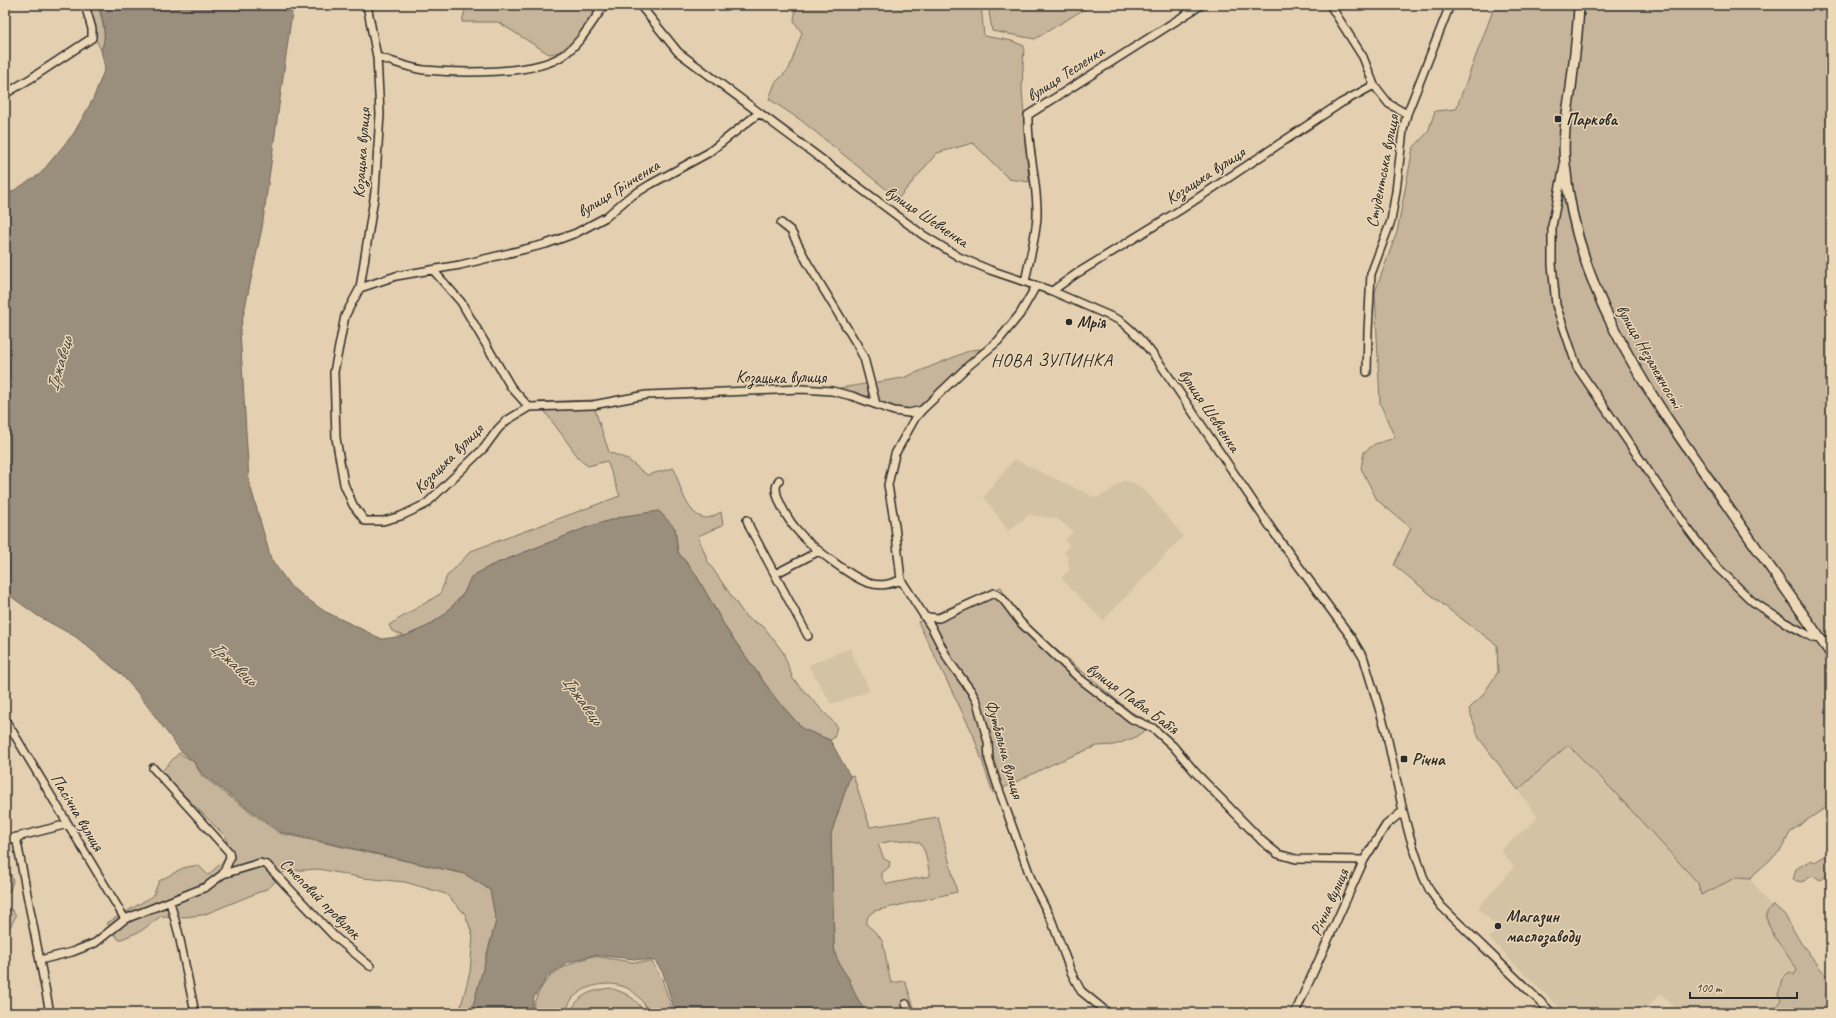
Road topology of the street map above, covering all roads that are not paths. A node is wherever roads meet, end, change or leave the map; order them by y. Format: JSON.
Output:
{"nodes":[{"id":1,"x":85,"y":5,"type":"edge"},
{"id":2,"x":367,"y":5,"type":"edge"},
{"id":3,"x":605,"y":5,"type":"edge"},
{"id":4,"x":640,"y":5,"type":"edge"},
{"id":5,"x":1201,"y":5,"type":"edge"},
{"id":6,"x":1330,"y":5,"type":"edge"},
{"id":7,"x":1450,"y":5,"type":"edge"},
{"id":8,"x":1579,"y":5,"type":"edge"},
{"id":9,"x":377,"y":57,"type":"junction"},
{"id":10,"x":1374,"y":85,"type":"junction"},
{"id":11,"x":5,"y":94,"type":"edge"},
{"id":12,"x":759,"y":113,"type":"junction"},
{"id":13,"x":1407,"y":114,"type":"junction"},
{"id":14,"x":1564,"y":163,"type":"junction"},
{"id":15,"x":781,"y":223,"type":"dead end"},
{"id":16,"x":433,"y":270,"type":"junction"},
{"id":17,"x":1025,"y":282,"type":"junction"},
{"id":18,"x":1036,"y":286,"type":"junction"},
{"id":19,"x":360,"y":288,"type":"junction"},
{"id":20,"x":1052,"y":291,"type":"junction"},
{"id":21,"x":1367,"y":372,"type":"dead end"},
{"id":22,"x":876,"y":404,"type":"junction"},
{"id":23,"x":529,"y":407,"type":"junction"},
{"id":24,"x":922,"y":410,"type":"junction"},
{"id":25,"x":779,"y":480,"type":"dead end"},
{"id":26,"x":747,"y":520,"type":"dead end"},
{"id":27,"x":819,"y":551,"type":"junction"},
{"id":28,"x":775,"y":574,"type":"junction"},
{"id":29,"x":901,"y":580,"type":"junction"},
{"id":30,"x":926,"y":617,"type":"junction"},
{"id":31,"x":808,"y":636,"type":"dead end"},
{"id":32,"x":1821,"y":639,"type":"junction"},
{"id":33,"x":1831,"y":654,"type":"edge"},
{"id":34,"x":5,"y":719,"type":"edge"},
{"id":35,"x":153,"y":768,"type":"dead end"},
{"id":36,"x":1403,"y":811,"type":"junction"},
{"id":37,"x":68,"y":824,"type":"junction"},
{"id":38,"x":16,"y":837,"type":"junction"},
{"id":39,"x":5,"y":840,"type":"edge"},
{"id":40,"x":1364,"y":860,"type":"junction"},
{"id":41,"x":223,"y":874,"type":"junction"},
{"id":42,"x":170,"y":902,"type":"junction"},
{"id":43,"x":125,"y":919,"type":"junction"},
{"id":44,"x":40,"y":960,"type":"junction"},
{"id":45,"x":370,"y":966,"type":"dead end"},
{"id":46,"x":906,"y":1004,"type":"dead end"},
{"id":47,"x":50,"y":1013,"type":"edge"},
{"id":48,"x":195,"y":1013,"type":"edge"},
{"id":49,"x":910,"y":1013,"type":"edge"},
{"id":50,"x":1108,"y":1013,"type":"edge"},
{"id":51,"x":1295,"y":1013,"type":"edge"},
{"id":52,"x":1552,"y":1013,"type":"edge"}],
"edges":[{"from":1,"to":11,"type":"street"},
{"from":2,"to":9,"type":"street","name":"Козацька вулиця"},
{"from":3,"to":9,"type":"street"},
{"from":4,"to":12,"type":"street","name":"вулиця Шевченка"},
{"from":5,"to":17,"type":"street","name":"вулиця Тесленка"},
{"from":6,"to":10,"type":"street"},
{"from":7,"to":13,"type":"street","name":"Студентська вулиця"},
{"from":8,"to":14,"type":"main road","name":"вулиця Незалежності"},
{"from":9,"to":19,"type":"street","name":"Козацька вулиця"},
{"from":10,"to":13,"type":"street"},
{"from":10,"to":20,"type":"street","name":"Козацька вулиця"},
{"from":12,"to":16,"type":"street","name":"вулиця Грінченка"},
{"from":12,"to":17,"type":"street","name":"вулиця Шевченка"},
{"from":13,"to":21,"type":"street","name":"Студентська вулиця"},
{"from":14,"to":32,"type":"main road","name":"вулиця Незалежності"},
{"from":14,"to":32,"type":"street"},
{"from":15,"to":22,"type":"street"},
{"from":16,"to":19,"type":"street","name":"вулиця Грінченка"},
{"from":16,"to":23,"type":"street"},
{"from":17,"to":18,"type":"street","name":"вулиця Шевченка"},
{"from":18,"to":20,"type":"street","name":"вулиця Шевченка"},
{"from":18,"to":24,"type":"street"},
{"from":19,"to":23,"type":"street","name":"Козацька вулиця"},
{"from":20,"to":36,"type":"street","name":"вулиця Шевченка"},
{"from":22,"to":23,"type":"street","name":"Козацька вулиця"},
{"from":22,"to":24,"type":"street","name":"Козацька вулиця"},
{"from":24,"to":29,"type":"street"},
{"from":25,"to":27,"type":"street"},
{"from":26,"to":28,"type":"street"},
{"from":27,"to":28,"type":"street"},
{"from":27,"to":29,"type":"street"},
{"from":28,"to":31,"type":"street"},
{"from":29,"to":30,"type":"street","name":"Футбольна вулиця"},
{"from":30,"to":40,"type":"street","name":"вулиця Павла Бабія"},
{"from":30,"to":50,"type":"street","name":"Футбольна вулиця"},
{"from":32,"to":33,"type":"main road","name":"вулиця Незалежності"},
{"from":34,"to":37,"type":"street","name":"Пасічна вулиця"},
{"from":35,"to":41,"type":"street"},
{"from":36,"to":40,"type":"street","name":"Річна вулиця"},
{"from":36,"to":52,"type":"street","name":"вулиця Шевченка"},
{"from":37,"to":38,"type":"street"},
{"from":37,"to":43,"type":"street","name":"Пасічна вулиця"},
{"from":38,"to":39,"type":"street"},
{"from":38,"to":44,"type":"street"},
{"from":40,"to":51,"type":"street","name":"Річна вулиця"},
{"from":41,"to":42,"type":"street"},
{"from":41,"to":45,"type":"street","name":"Степовий провулок"},
{"from":42,"to":43,"type":"street"},
{"from":42,"to":48,"type":"street"},
{"from":43,"to":44,"type":"street"},
{"from":44,"to":47,"type":"street"},
{"from":46,"to":49,"type":"street"}]}
